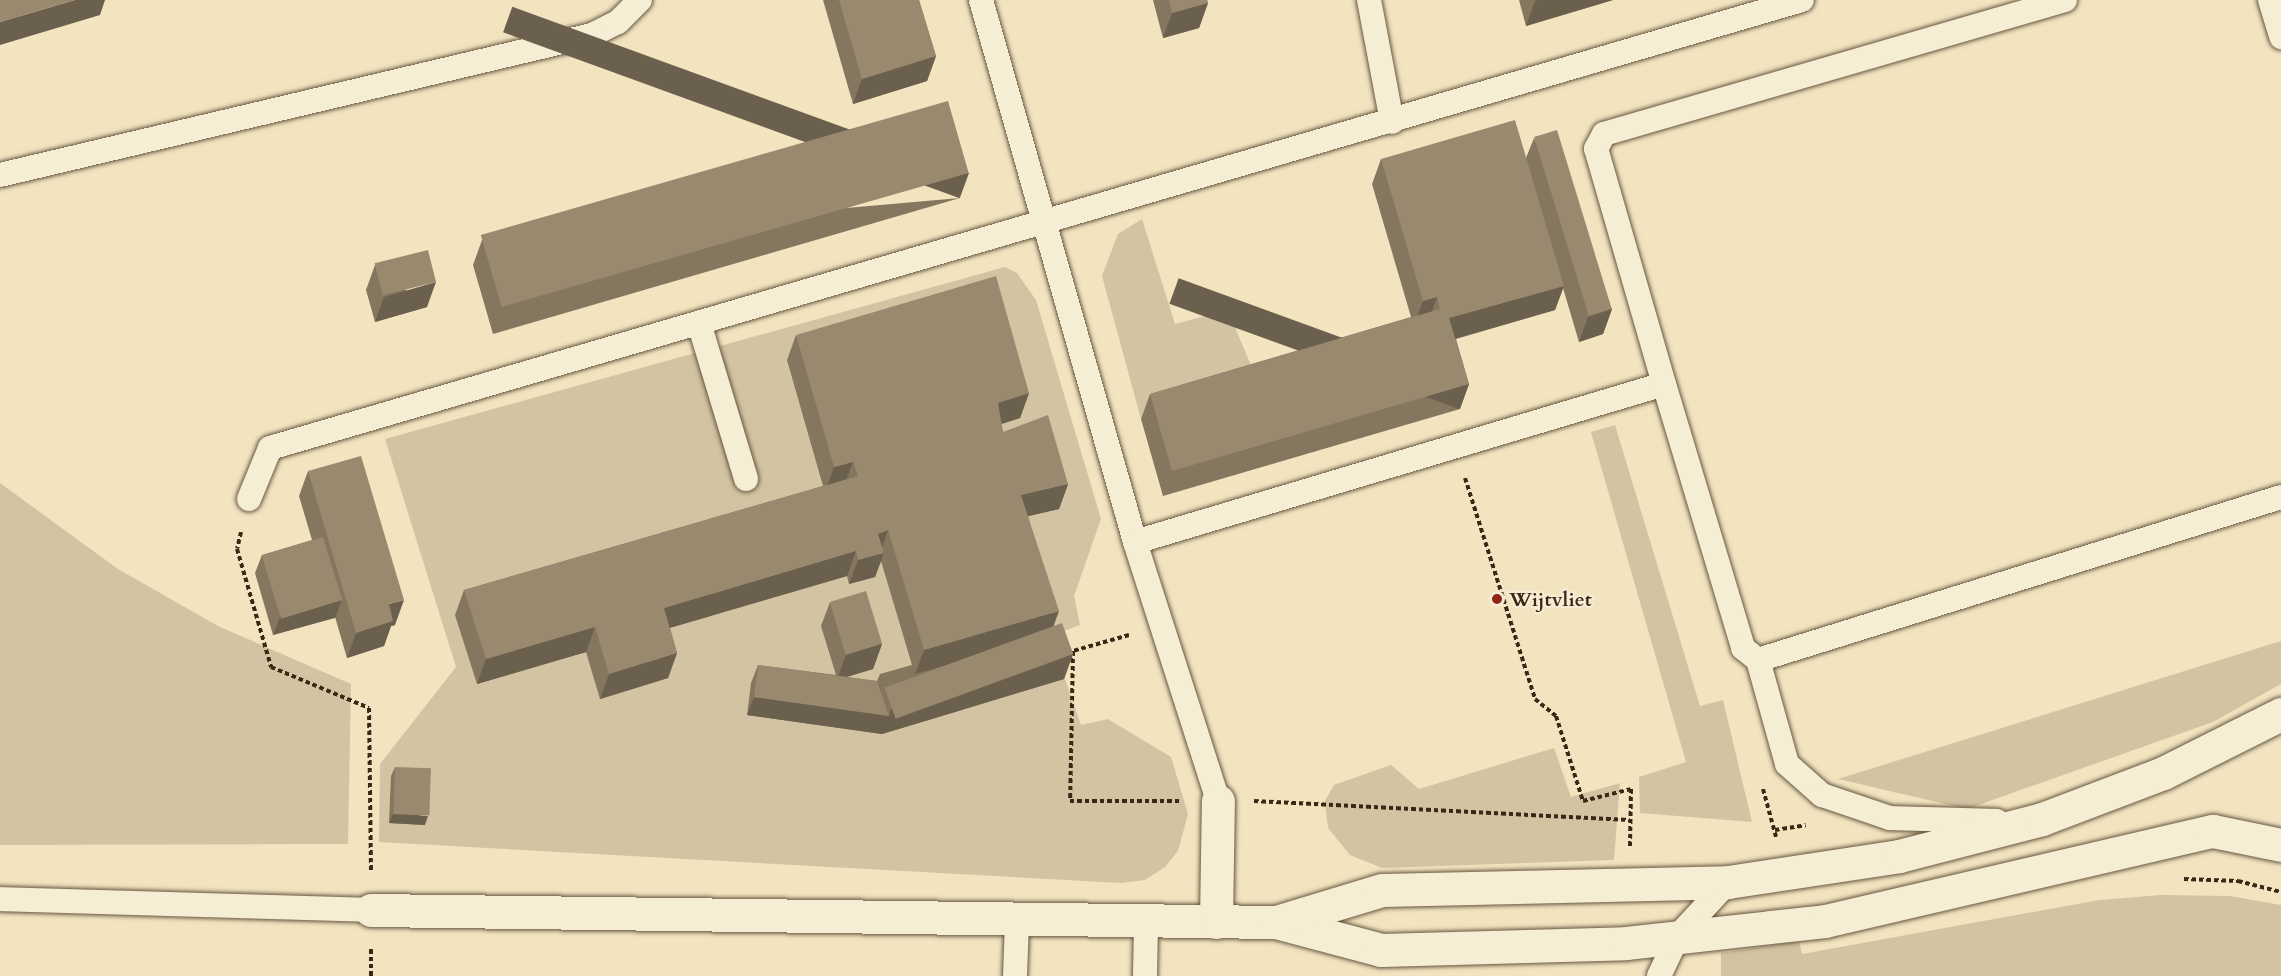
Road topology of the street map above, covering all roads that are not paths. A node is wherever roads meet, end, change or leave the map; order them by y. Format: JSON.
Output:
{"nodes":[{"id":1,"x":640,"y":0,"type":"edge"},
{"id":2,"x":981,"y":0,"type":"edge"},
{"id":3,"x":1369,"y":0,"type":"edge"},
{"id":4,"x":1802,"y":0,"type":"edge"},
{"id":5,"x":2065,"y":0,"type":"edge"},
{"id":6,"x":2270,"y":0,"type":"edge"},
{"id":7,"x":2281,"y":37,"type":"edge"},
{"id":8,"x":1392,"y":122,"type":"junction"},
{"id":9,"x":0,"y":175,"type":"edge"},
{"id":10,"x":1045,"y":223,"type":"junction"},
{"id":11,"x":699,"y":323,"type":"junction"},
{"id":12,"x":1664,"y":384,"type":"junction"},
{"id":13,"x":746,"y":479,"type":"dead end"},
{"id":14,"x":2281,"y":496,"type":"edge"},
{"id":15,"x":249,"y":499,"type":"road end"},
{"id":16,"x":1135,"y":542,"type":"junction"},
{"id":17,"x":1758,"y":660,"type":"junction"},
{"id":18,"x":2281,"y":714,"type":"edge"},
{"id":19,"x":2267,"y":726,"type":"edge"},
{"id":20,"x":1218,"y":801,"type":"joint"},
{"id":21,"x":2042,"y":819,"type":"junction"},
{"id":22,"x":2281,"y":845,"type":"edge"},
{"id":23,"x":1728,"y":882,"type":"junction"},
{"id":24,"x":0,"y":899,"type":"edge"},
{"id":25,"x":371,"y":910,"type":"joint"},
{"id":26,"x":1017,"y":921,"type":"junction"},
{"id":27,"x":1216,"y":922,"type":"junction"},
{"id":28,"x":1276,"y":922,"type":"junction"},
{"id":29,"x":1146,"y":923,"type":"junction"},
{"id":30,"x":1678,"y":936,"type":"junction"},
{"id":31,"x":1015,"y":976,"type":"edge"},
{"id":32,"x":1145,"y":976,"type":"edge"},
{"id":33,"x":1659,"y":976,"type":"edge"}],
"edges":[{"from":1,"to":9,"type":"lane"},
{"from":2,"to":10,"type":"lane"},
{"from":3,"to":8,"type":"lane"},
{"from":4,"to":8,"type":"lane"},
{"from":5,"to":12,"type":"lane"},
{"from":6,"to":7,"type":"lane"},
{"from":8,"to":10,"type":"lane"},
{"from":10,"to":11,"type":"lane"},
{"from":10,"to":16,"type":"lane"},
{"from":11,"to":13,"type":"lane"},
{"from":11,"to":15,"type":"lane"},
{"from":12,"to":16,"type":"lane"},
{"from":12,"to":17,"type":"lane"},
{"from":14,"to":17,"type":"lane"},
{"from":16,"to":20,"type":"lane"},
{"from":17,"to":21,"type":"lane"},
{"from":18,"to":19,"type":"street"},
{"from":19,"to":21,"type":"street"},
{"from":20,"to":27,"type":"street"},
{"from":21,"to":23,"type":"street"},
{"from":22,"to":30,"type":"street"},
{"from":23,"to":28,"type":"street"},
{"from":23,"to":30,"type":"lane"},
{"from":24,"to":25,"type":"lane"},
{"from":25,"to":26,"type":"street"},
{"from":26,"to":29,"type":"street"},
{"from":26,"to":31,"type":"lane"},
{"from":27,"to":28,"type":"street"},
{"from":27,"to":29,"type":"street"},
{"from":28,"to":30,"type":"street"},
{"from":29,"to":32,"type":"lane"},
{"from":30,"to":33,"type":"lane"}]}
